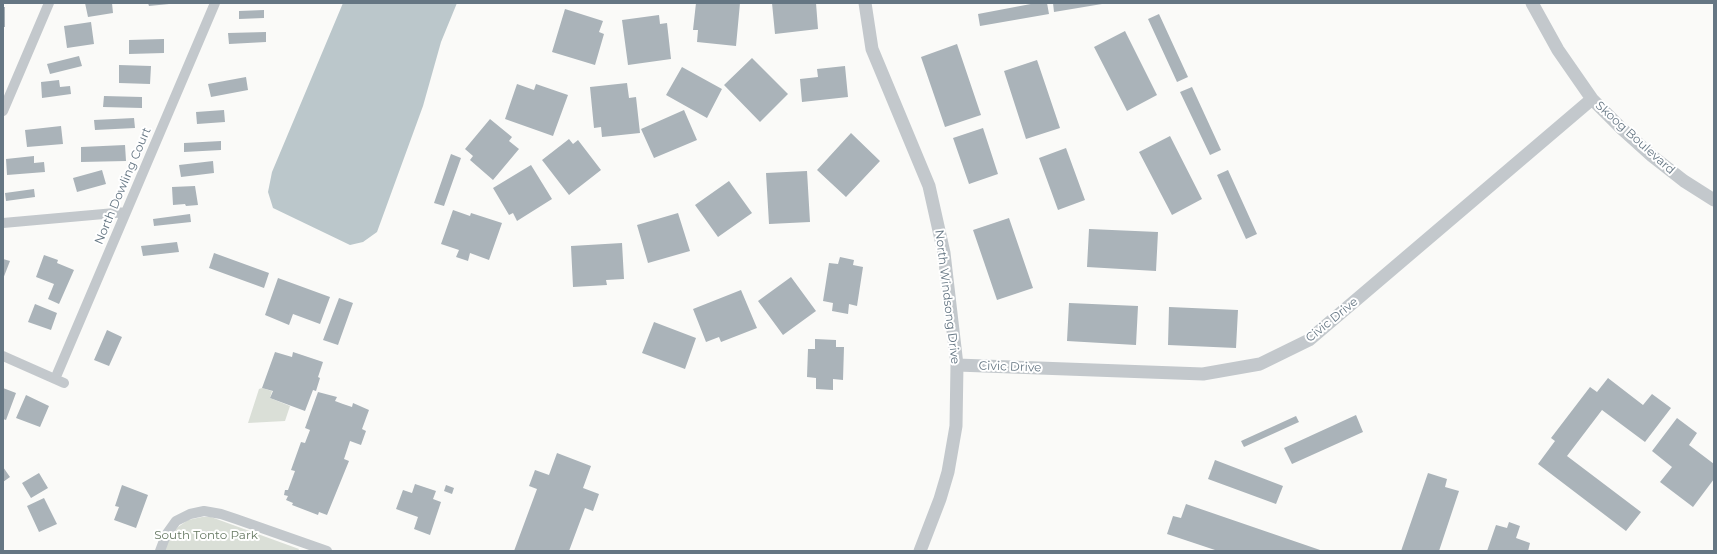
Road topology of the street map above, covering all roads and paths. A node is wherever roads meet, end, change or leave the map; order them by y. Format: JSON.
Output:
{"nodes":[{"id":1,"x":49,"y":3,"type":"edge"},
{"id":2,"x":215,"y":3,"type":"edge"},
{"id":3,"x":865,"y":3,"type":"edge"},
{"id":4,"x":1532,"y":3,"type":"edge"},
{"id":5,"x":1592,"y":99,"type":"junction"},
{"id":6,"x":3,"y":110,"type":"edge"},
{"id":7,"x":1714,"y":200,"type":"edge"},
{"id":8,"x":126,"y":212,"type":"junction"},
{"id":9,"x":3,"y":223,"type":"edge"},
{"id":10,"x":3,"y":356,"type":"edge"},
{"id":11,"x":957,"y":365,"type":"junction"},
{"id":12,"x":160,"y":551,"type":"edge"},
{"id":13,"x":327,"y":551,"type":"edge"},
{"id":14,"x":920,"y":551,"type":"edge"}],
"edges":[{"from":1,"to":6,"type":"street"},
{"from":2,"to":8,"type":"street","name":"North Dowling Court"},
{"from":3,"to":11,"type":"street","name":"North Windsong Drive"},
{"from":4,"to":5,"type":"street","name":"Skoog Boulevard"},
{"from":5,"to":7,"type":"street","name":"Skoog Boulevard"},
{"from":5,"to":11,"type":"street","name":"Civic Drive"},
{"from":8,"to":9,"type":"street"},
{"from":8,"to":10,"type":"street","name":"North Dowling Court"},
{"from":11,"to":14,"type":"street","name":"North Windsong Drive"},
{"from":12,"to":13,"type":"street"}]}
